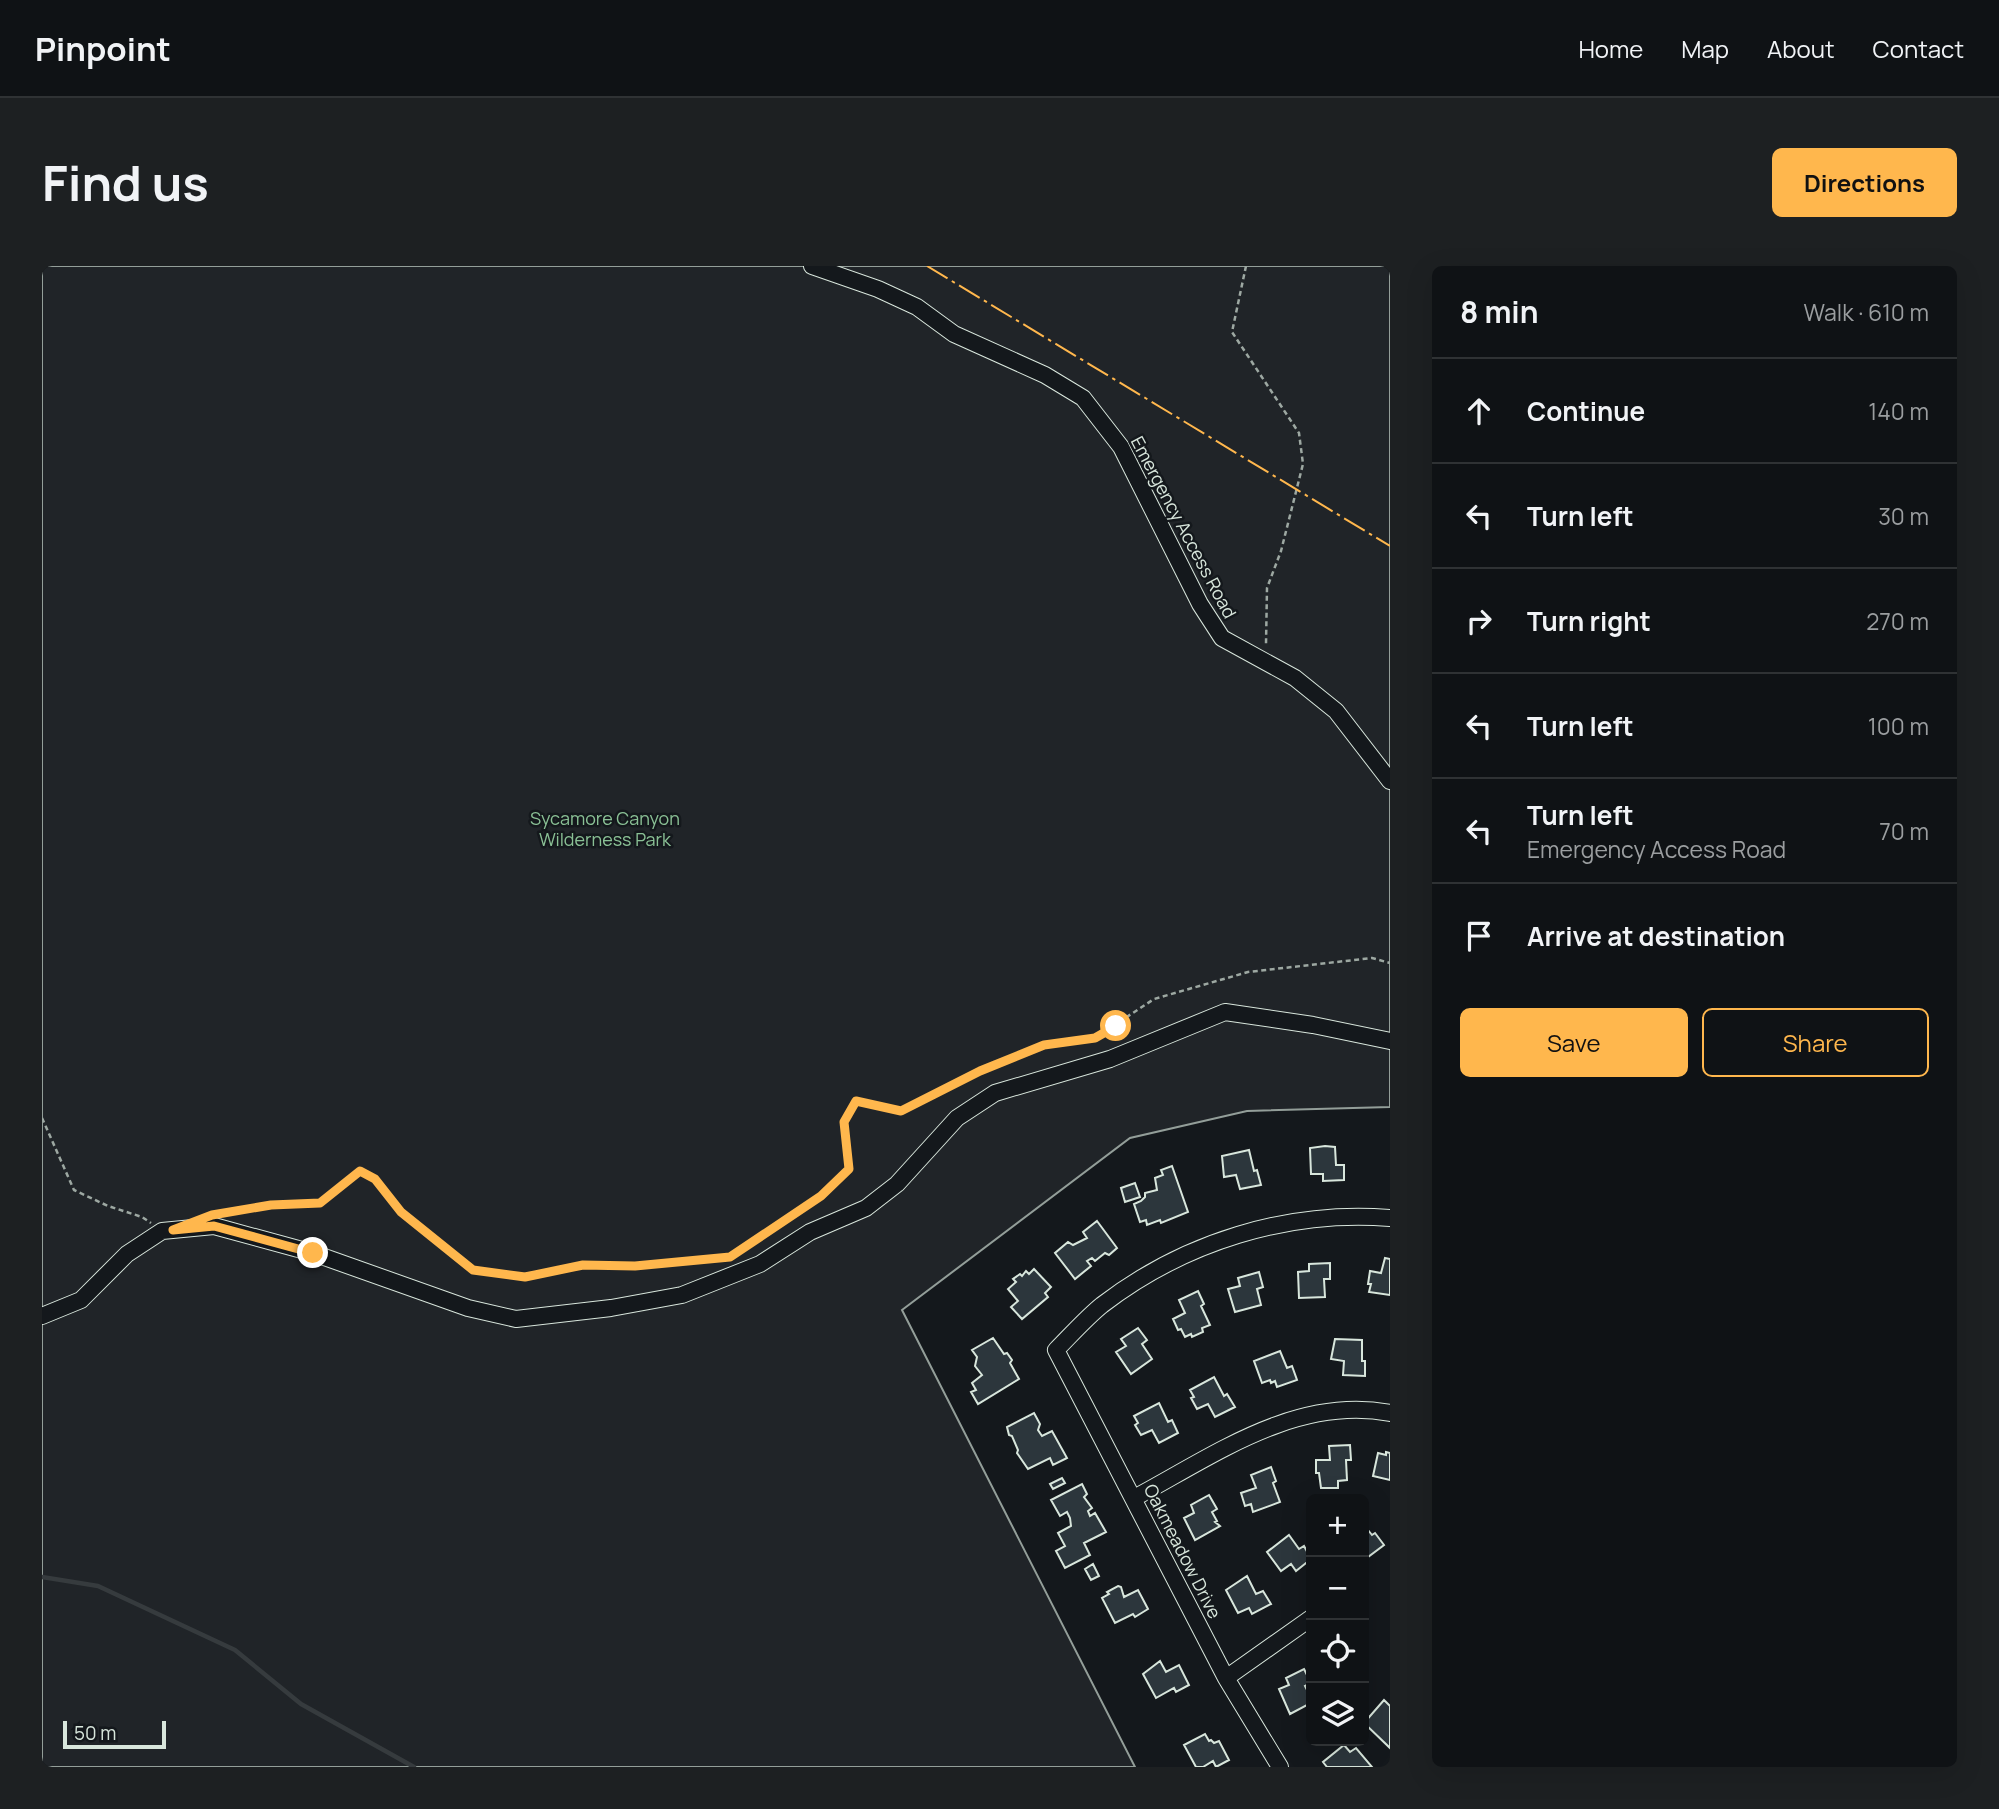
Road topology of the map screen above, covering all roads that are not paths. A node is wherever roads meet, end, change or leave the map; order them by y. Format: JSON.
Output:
{"nodes":[{"id":1,"x":812,"y":266,"type":"edge"},
{"id":2,"x":1390,"y":781,"type":"edge"},
{"id":3,"x":1390,"y":1039,"type":"edge"},
{"id":4,"x":1390,"y":1218,"type":"edge"},
{"id":5,"x":42,"y":1316,"type":"edge"},
{"id":6,"x":1390,"y":1413,"type":"edge"},
{"id":7,"x":1134,"y":1498,"type":"junction"},
{"id":8,"x":1308,"y":1620,"type":"edge"},
{"id":9,"x":1226,"y":1678,"type":"junction"},
{"id":10,"x":1280,"y":1767,"type":"edge"}],
"edges":[{"from":1,"to":2,"type":"street","name":"Emergency Access Road"},
{"from":3,"to":5,"type":"street"},
{"from":4,"to":7,"type":"street","name":"Oakmeadow Drive"},
{"from":6,"to":7,"type":"street"},
{"from":7,"to":9,"type":"street","name":"Oakmeadow Drive"},
{"from":8,"to":9,"type":"street"},
{"from":9,"to":10,"type":"street","name":"Oakmeadow Drive"}]}
